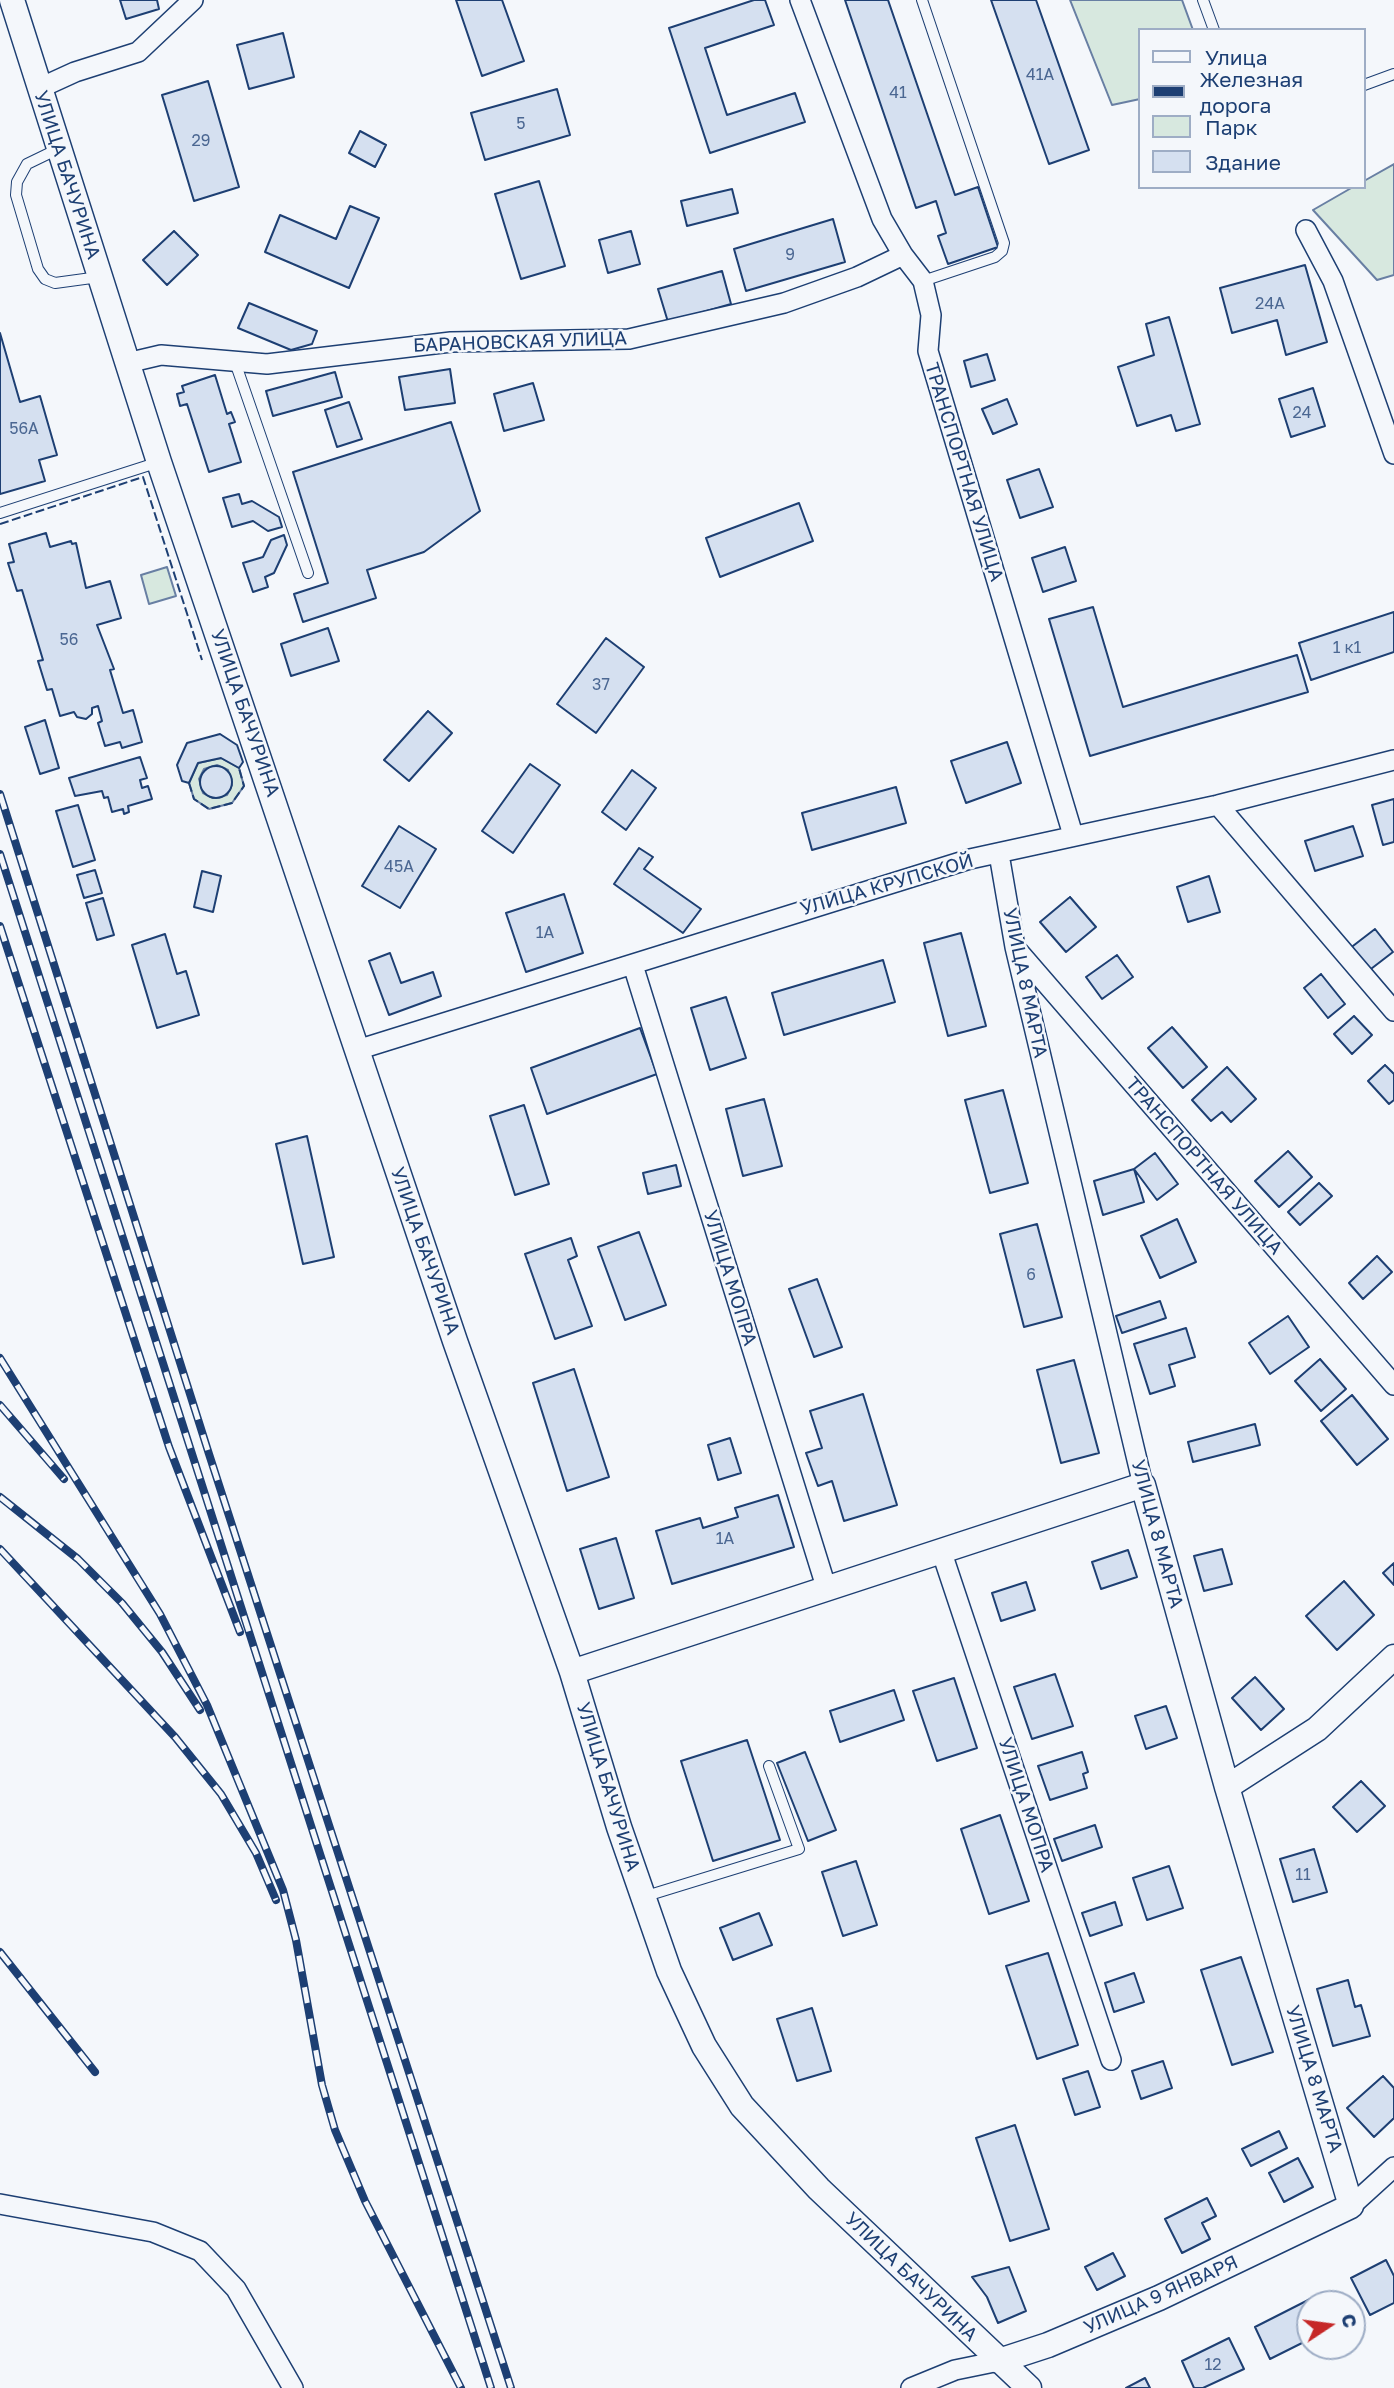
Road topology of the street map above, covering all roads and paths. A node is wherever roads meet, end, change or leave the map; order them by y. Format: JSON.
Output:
{"nodes":[{"id":1,"x":12,"y":0,"type":"edge"},
{"id":2,"x":193,"y":0,"type":"edge"},
{"id":3,"x":800,"y":0,"type":"edge"},
{"id":4,"x":922,"y":0,"type":"edge"},
{"id":5,"x":1203,"y":0,"type":"edge"},
{"id":6,"x":1213,"y":28,"type":"edge"},
{"id":7,"x":1394,"y":74,"type":"edge"},
{"id":8,"x":1366,"y":84,"type":"edge"},
{"id":9,"x":40,"y":88,"type":"junction"},
{"id":10,"x":60,"y":148,"type":"junction"},
{"id":11,"x":1306,"y":230,"type":"dead end"},
{"id":12,"x":903,"y":256,"type":"junction"},
{"id":13,"x":100,"y":277,"type":"junction"},
{"id":14,"x":923,"y":281,"type":"junction"},
{"id":15,"x":235,"y":362,"type":"junction"},
{"id":16,"x":127,"y":363,"type":"junction"},
{"id":17,"x":1394,"y":454,"type":"edge"},
{"id":18,"x":159,"y":462,"type":"junction"},
{"id":19,"x":0,"y":513,"type":"edge"},
{"id":20,"x":308,"y":573,"type":"dead end"},
{"id":21,"x":1394,"y":760,"type":"edge"},
{"id":22,"x":1218,"y":805,"type":"junction"},
{"id":23,"x":1073,"y":835,"type":"junction"},
{"id":24,"x":999,"y":854,"type":"junction"},
{"id":25,"x":1015,"y":947,"type":"junction"},
{"id":26,"x":633,"y":965,"type":"junction"},
{"id":27,"x":1394,"y":1011,"type":"edge"},
{"id":28,"x":357,"y":1050,"type":"junction"},
{"id":29,"x":1394,"y":1385,"type":"edge"},
{"id":30,"x":1143,"y":1485,"type":"junction"},
{"id":31,"x":941,"y":1550,"type":"junction"},
{"id":32,"x":827,"y":1590,"type":"junction"},
{"id":33,"x":1394,"y":1657,"type":"edge"},
{"id":34,"x":572,"y":1672,"type":"junction"},
{"id":35,"x":769,"y":1766,"type":"dead end"},
{"id":36,"x":1227,"y":1787,"type":"junction"},
{"id":37,"x":643,"y":1897,"type":"junction"},
{"id":38,"x":1111,"y":2060,"type":"dead end"},
{"id":39,"x":1394,"y":2167,"type":"edge"},
{"id":40,"x":0,"y":2204,"type":"edge"},
{"id":41,"x":1351,"y":2206,"type":"junction"},
{"id":42,"x":999,"y":2361,"type":"junction"},
{"id":43,"x":293,"y":2388,"type":"edge"},
{"id":44,"x":911,"y":2388,"type":"edge"},
{"id":45,"x":1029,"y":2388,"type":"edge"}],
"edges":[{"from":1,"to":9,"type":"street","name":"УЛИЦА БАЧУРИНА"},
{"from":2,"to":9,"type":"street"},
{"from":3,"to":12,"type":"street","name":"ТРАНСПОРТНАЯ УЛИЦА"},
{"from":4,"to":14,"type":"lane"},
{"from":5,"to":6,"type":"lane"},
{"from":7,"to":8,"type":"lane"},
{"from":9,"to":10,"type":"street","name":"УЛИЦА БАЧУРИНА"},
{"from":10,"to":13,"type":"street","name":"УЛИЦА БАЧУРИНА"},
{"from":10,"to":13,"type":"lane"},
{"from":11,"to":17,"type":"street"},
{"from":12,"to":14,"type":"street","name":"ТРАНСПОРТНАЯ УЛИЦА"},
{"from":12,"to":15,"type":"street","name":"БАРАНОВСКАЯ УЛИЦА"},
{"from":13,"to":16,"type":"street","name":"УЛИЦА БАЧУРИНА"},
{"from":14,"to":23,"type":"street","name":"ТРАНСПОРТНАЯ УЛИЦА"},
{"from":15,"to":16,"type":"street","name":"БАРАНОВСКАЯ УЛИЦА"},
{"from":15,"to":20,"type":"lane"},
{"from":16,"to":18,"type":"street","name":"УЛИЦА БАЧУРИНА"},
{"from":18,"to":19,"type":"lane"},
{"from":18,"to":28,"type":"street","name":"УЛИЦА БАЧУРИНА"},
{"from":21,"to":22,"type":"street","name":"УЛИЦА КРУПСКОЙ"},
{"from":22,"to":23,"type":"street","name":"УЛИЦА КРУПСКОЙ"},
{"from":22,"to":27,"type":"street"},
{"from":23,"to":24,"type":"street","name":"УЛИЦА КРУПСКОЙ"},
{"from":24,"to":25,"type":"street","name":"УЛИЦА 8 МАРТА"},
{"from":24,"to":26,"type":"street","name":"УЛИЦА КРУПСКОЙ"},
{"from":25,"to":29,"type":"street","name":"ТРАНСПОРТНАЯ УЛИЦА"},
{"from":25,"to":30,"type":"street","name":"УЛИЦА 8 МАРТА"},
{"from":26,"to":28,"type":"street","name":"УЛИЦА КРУПСКОЙ"},
{"from":26,"to":32,"type":"street","name":"УЛИЦА МОПРА"},
{"from":28,"to":34,"type":"street","name":"УЛИЦА БАЧУРИНА"},
{"from":30,"to":31,"type":"street"},
{"from":30,"to":36,"type":"street","name":"УЛИЦА 8 МАРТА"},
{"from":31,"to":32,"type":"street"},
{"from":31,"to":38,"type":"street","name":"УЛИЦА МОПРА"},
{"from":32,"to":34,"type":"street"},
{"from":33,"to":36,"type":"street"},
{"from":34,"to":37,"type":"street","name":"УЛИЦА БАЧУРИНА"},
{"from":35,"to":37,"type":"lane"},
{"from":36,"to":41,"type":"street","name":"УЛИЦА 8 МАРТА"},
{"from":37,"to":42,"type":"street","name":"УЛИЦА БАЧУРИНА"},
{"from":39,"to":41,"type":"street","name":"УЛИЦА 9 ЯНВАРЯ"},
{"from":40,"to":43,"type":"street"},
{"from":41,"to":42,"type":"street","name":"УЛИЦА 9 ЯНВАРЯ"},
{"from":42,"to":44,"type":"street","name":"УЛИЦА 9 ЯНВАРЯ"},
{"from":42,"to":45,"type":"street","name":"УЛИЦА БАЧУРИНА"}]}
